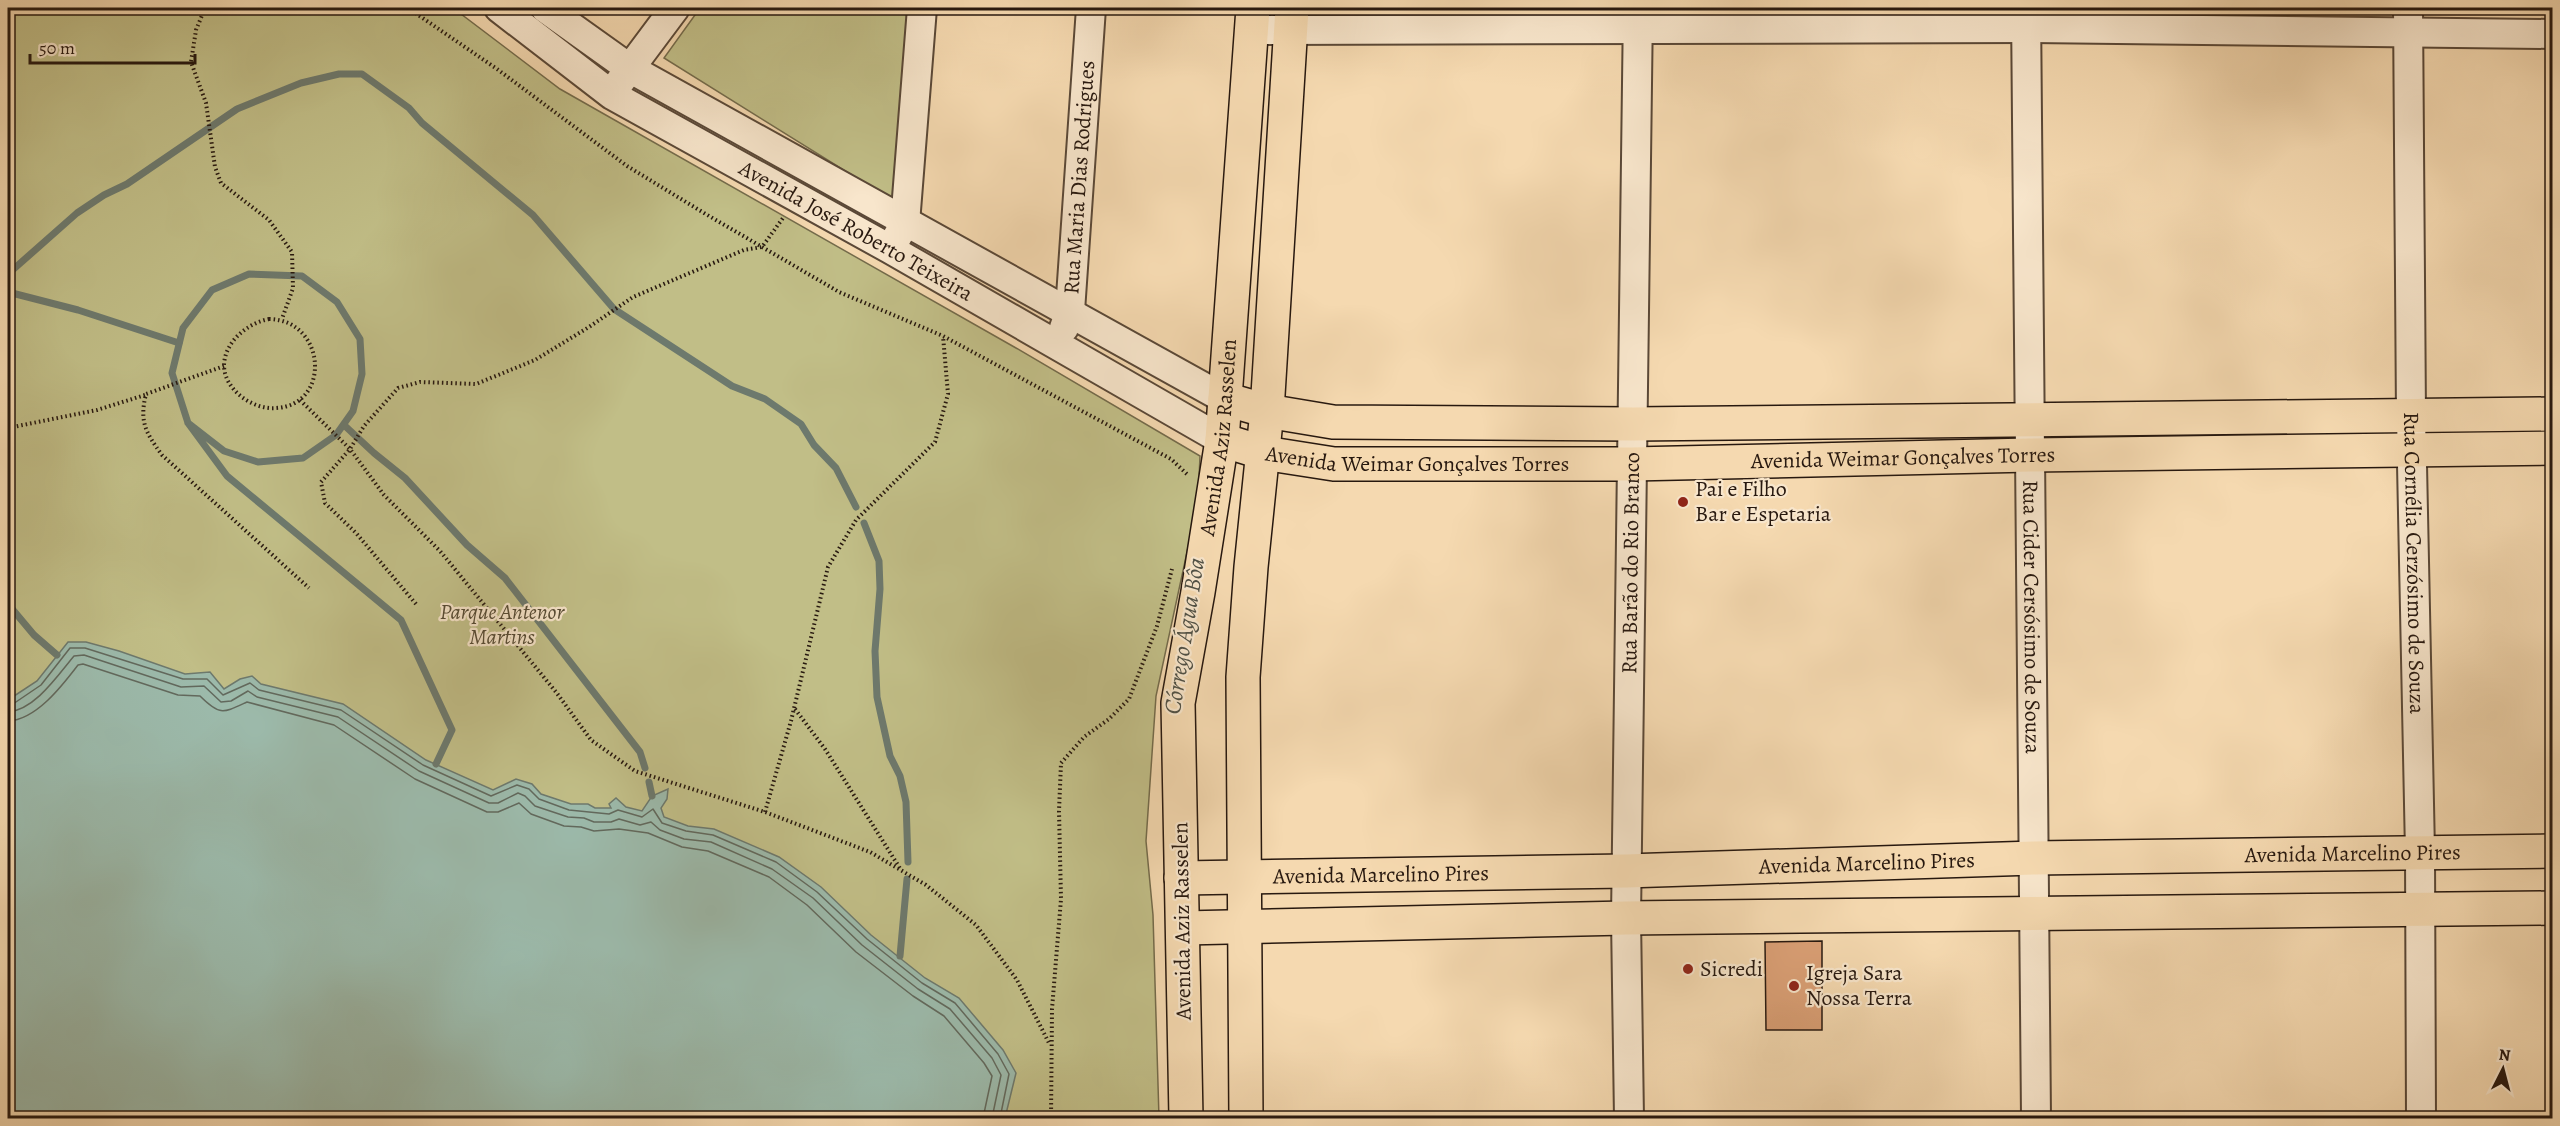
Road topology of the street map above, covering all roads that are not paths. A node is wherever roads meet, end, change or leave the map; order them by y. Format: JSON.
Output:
{"nodes":[{"id":1,"x":499,"y":8,"type":"edge"},
{"id":2,"x":545,"y":8,"type":"edge"},
{"id":3,"x":675,"y":8,"type":"edge"},
{"id":4,"x":922,"y":8,"type":"edge"},
{"id":5,"x":1091,"y":8,"type":"edge"},
{"id":6,"x":2026,"y":18,"type":"edge"},
{"id":7,"x":1252,"y":19,"type":"edge"},
{"id":8,"x":1291,"y":19,"type":"edge"},
{"id":9,"x":1374,"y":19,"type":"edge"},
{"id":10,"x":1638,"y":19,"type":"edge"},
{"id":11,"x":2407,"y":20,"type":"edge"},
{"id":12,"x":2553,"y":34,"type":"edge"},
{"id":13,"x":629,"y":68,"type":"junction"},
{"id":14,"x":612,"y":95,"type":"junction"},
{"id":15,"x":905,"y":223,"type":"junction"},
{"id":16,"x":890,"y":249,"type":"junction"},
{"id":17,"x":1070,"y":311,"type":"junction"},
{"id":18,"x":1058,"y":347,"type":"junction"},
{"id":19,"x":1225,"y":399,"type":"junction"},
{"id":20,"x":1267,"y":411,"type":"junction"},
{"id":21,"x":2553,"y":414,"type":"edge"},
{"id":22,"x":2411,"y":416,"type":"junction"},
{"id":23,"x":2030,"y":419,"type":"junction"},
{"id":24,"x":1633,"y":424,"type":"junction"},
{"id":25,"x":1222,"y":440,"type":"junction"},
{"id":26,"x":2553,"y":448,"type":"edge"},
{"id":27,"x":2412,"y":450,"type":"junction"},
{"id":28,"x":1264,"y":453,"type":"junction"},
{"id":29,"x":2030,"y":455,"type":"junction"},
{"id":30,"x":1632,"y":464,"type":"junction"},
{"id":31,"x":2553,"y":851,"type":"edge"},
{"id":32,"x":2420,"y":852,"type":"junction"},
{"id":33,"x":2034,"y":858,"type":"junction"},
{"id":34,"x":1626,"y":871,"type":"junction"},
{"id":35,"x":1243,"y":876,"type":"junction"},
{"id":36,"x":1181,"y":878,"type":"junction"},
{"id":37,"x":2553,"y":908,"type":"edge"},
{"id":38,"x":2420,"y":910,"type":"junction"},
{"id":39,"x":2034,"y":915,"type":"junction"},
{"id":40,"x":1626,"y":918,"type":"junction"},
{"id":41,"x":1184,"y":928,"type":"junction"},
{"id":42,"x":1244,"y":928,"type":"junction"},
{"id":43,"x":1186,"y":1119,"type":"edge"},
{"id":44,"x":1246,"y":1119,"type":"edge"},
{"id":45,"x":1629,"y":1119,"type":"edge"},
{"id":46,"x":2036,"y":1119,"type":"edge"},
{"id":47,"x":2421,"y":1119,"type":"edge"}],
"edges":[{"from":1,"to":14,"type":"street","name":"Avenida José Roberto Teixeira"},
{"from":2,"to":13,"type":"street","name":"Avenida José Roberto Teixeira"},
{"from":3,"to":13,"type":"street"},
{"from":4,"to":15,"type":"street"},
{"from":5,"to":17,"type":"street","name":"Rua Maria Dias Rodrigues"},
{"from":6,"to":10,"type":"street"},
{"from":6,"to":11,"type":"street"},
{"from":6,"to":23,"type":"street","name":"Rua Cider Cersósimo de Souza"},
{"from":7,"to":8,"type":"street"},
{"from":7,"to":19,"type":"main road","name":"Avenida Aziz Rasselen"},
{"from":8,"to":9,"type":"street"},
{"from":8,"to":20,"type":"main road","name":"Avenida Aziz Rasselen"},
{"from":9,"to":10,"type":"street"},
{"from":10,"to":24,"type":"street","name":"Rua Barão do Rio Branco"},
{"from":11,"to":12,"type":"street"},
{"from":11,"to":22,"type":"street","name":"Rua Cornélia Cerzósimo de Souza"},
{"from":13,"to":14,"type":"street"},
{"from":13,"to":15,"type":"street","name":"Avenida José Roberto Teixeira"},
{"from":14,"to":16,"type":"street","name":"Avenida José Roberto Teixeira"},
{"from":15,"to":16,"type":"street"},
{"from":15,"to":17,"type":"street","name":"Avenida José Roberto Teixeira"},
{"from":16,"to":18,"type":"street","name":"Avenida José Roberto Teixeira"},
{"from":17,"to":18,"type":"street","name":"Rua Maria Dias Rodrigues"},
{"from":17,"to":19,"type":"street","name":"Avenida José Roberto Teixeira"},
{"from":18,"to":25,"type":"street","name":"Avenida José Roberto Teixeira"},
{"from":19,"to":20,"type":"main road","name":"Avenida José Roberto Teixeira"},
{"from":19,"to":25,"type":"main road","name":"Avenida Aziz Rasselen"},
{"from":20,"to":24,"type":"main road","name":"Avenida Weimar Gonçalves Torres"},
{"from":20,"to":28,"type":"main road","name":"Avenida Aziz Rasselen"},
{"from":21,"to":22,"type":"main road","name":"Avenida Weimar Gonçalves Torres"},
{"from":22,"to":23,"type":"main road","name":"Avenida Weimar Gonçalves Torres"},
{"from":22,"to":27,"type":"street","name":"Rua Cornélia Cerzósimo de Souza"},
{"from":23,"to":24,"type":"main road","name":"Avenida Weimar Gonçalves Torres"},
{"from":23,"to":29,"type":"street","name":"Rua Cider Cersósimo de Souza"},
{"from":24,"to":30,"type":"street","name":"Rua Barão do Rio Branco"},
{"from":25,"to":28,"type":"main road","name":"Avenida Weimar Gonçalves Torres"},
{"from":25,"to":36,"type":"main road","name":"Avenida Aziz Rasselen"},
{"from":26,"to":27,"type":"main road","name":"Avenida Weimar Gonçalves Torres"},
{"from":27,"to":29,"type":"main road","name":"Avenida Weimar Gonçalves Torres"},
{"from":27,"to":32,"type":"street","name":"Rua Cornélia Cerzósimo de Souza"},
{"from":28,"to":30,"type":"main road","name":"Avenida Weimar Gonçalves Torres"},
{"from":28,"to":35,"type":"main road","name":"Avenida Aziz Rasselen"},
{"from":29,"to":30,"type":"main road","name":"Avenida Weimar Gonçalves Torres"},
{"from":29,"to":33,"type":"street","name":"Rua Cider Cersósimo de Souza"},
{"from":30,"to":34,"type":"street","name":"Rua Barão do Rio Branco"},
{"from":31,"to":32,"type":"main road","name":"Avenida Marcelino Pires"},
{"from":32,"to":33,"type":"main road","name":"Avenida Marcelino Pires"},
{"from":32,"to":38,"type":"street","name":"Rua Cornélia Cerzósimo de Souza"},
{"from":33,"to":34,"type":"main road","name":"Avenida Marcelino Pires"},
{"from":33,"to":39,"type":"street","name":"Rua Cider Cersósimo de Souza"},
{"from":34,"to":35,"type":"main road","name":"Avenida Marcelino Pires"},
{"from":34,"to":40,"type":"street","name":"Rua Barão do Rio Branco"},
{"from":35,"to":36,"type":"main road","name":"Avenida Marcelino Pires"},
{"from":35,"to":42,"type":"main road","name":"Avenida Aziz Rasselen"},
{"from":36,"to":41,"type":"main road","name":"Avenida Aziz Rasselen"},
{"from":37,"to":38,"type":"main road"},
{"from":38,"to":39,"type":"main road"},
{"from":38,"to":47,"type":"street","name":"Rua Cornélia Cerzósimo de Souza"},
{"from":39,"to":40,"type":"main road"},
{"from":39,"to":46,"type":"street","name":"Rua Cider Cersósimo de Souza"},
{"from":40,"to":42,"type":"main road"},
{"from":40,"to":45,"type":"street","name":"Rua Barão do Rio Branco"},
{"from":41,"to":42,"type":"main road"},
{"from":41,"to":43,"type":"main road","name":"Avenida Aziz Rasselen"},
{"from":42,"to":44,"type":"main road","name":"Avenida Aziz Rasselen"}]}
